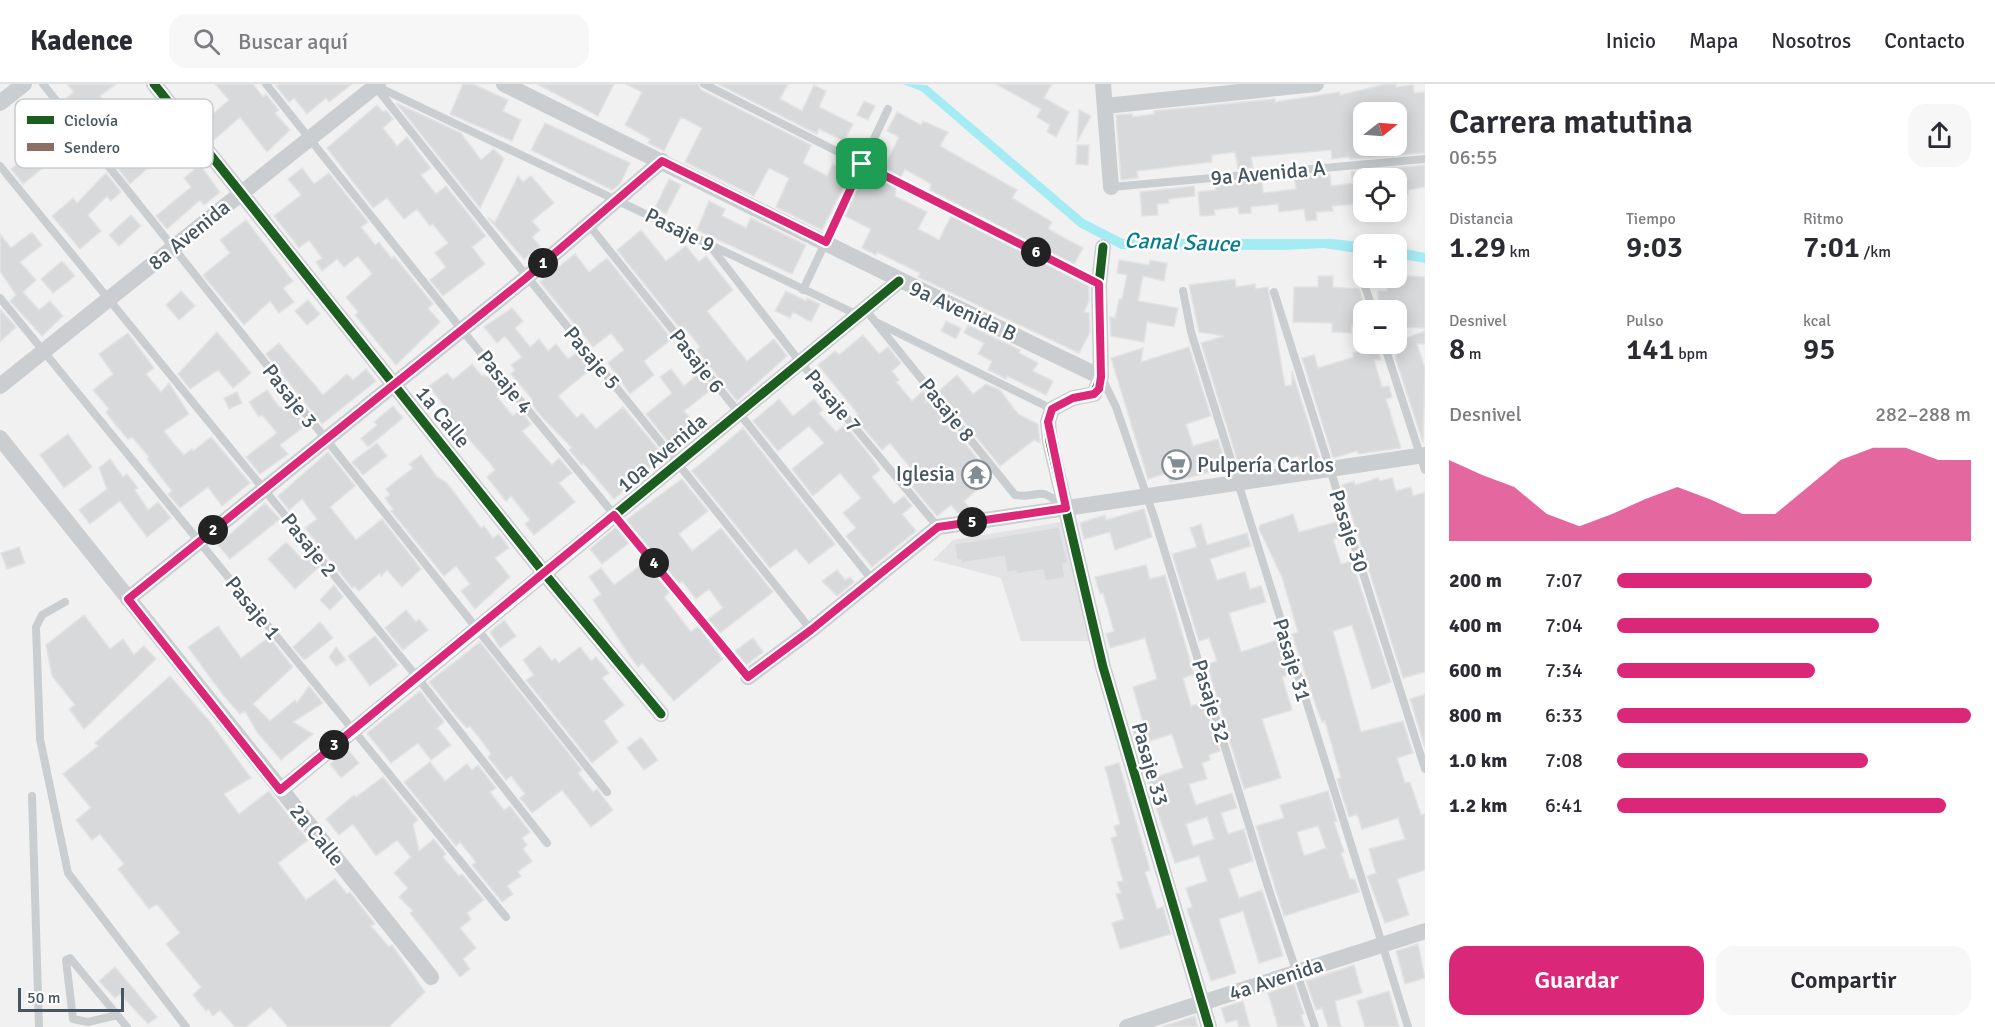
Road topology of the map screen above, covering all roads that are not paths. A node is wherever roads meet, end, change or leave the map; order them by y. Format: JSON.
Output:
{"nodes":[{"id":1,"x":24,"y":84,"type":"edge"},
{"id":2,"x":43,"y":84,"type":"edge"},
{"id":3,"x":154,"y":84,"type":"edge"},
{"id":4,"x":266,"y":84,"type":"edge"},
{"id":5,"x":504,"y":84,"type":"edge"},
{"id":6,"x":704,"y":84,"type":"edge"},
{"id":7,"x":1316,"y":84,"type":"edge"},
{"id":8,"x":375,"y":85,"type":"edge"},
{"id":9,"x":1102,"y":85,"type":"edge"},
{"id":10,"x":55,"y":99,"type":"edge"},
{"id":11,"x":166,"y":99,"type":"edge"},
{"id":12,"x":0,"y":103,"type":"edge"},
{"id":13,"x":1105,"y":106,"type":"junction"},
{"id":14,"x":888,"y":109,"type":"dead end"},
{"id":15,"x":310,"y":138,"type":"junction"},
{"id":16,"x":213,"y":156,"type":"edge"},
{"id":17,"x":1425,"y":159,"type":"edge"},
{"id":18,"x":662,"y":161,"type":"junction"},
{"id":19,"x":862,"y":164,"type":"junction"},
{"id":20,"x":0,"y":166,"type":"edge"},
{"id":21,"x":110,"y":168,"type":"edge"},
{"id":22,"x":1111,"y":187,"type":"joint"},
{"id":23,"x":243,"y":192,"type":"junction"},
{"id":24,"x":618,"y":200,"type":"junction"},
{"id":25,"x":589,"y":225,"type":"junction"},
{"id":26,"x":826,"y":242,"type":"junction"},
{"id":27,"x":709,"y":244,"type":"junction"},
{"id":28,"x":1103,"y":247,"type":"dead end"},
{"id":29,"x":173,"y":248,"type":"junction"},
{"id":30,"x":526,"y":278,"type":"junction"},
{"id":31,"x":899,"y":281,"type":"junction"},
{"id":32,"x":1099,"y":284,"type":"junction"},
{"id":33,"x":803,"y":290,"type":"junction"},
{"id":34,"x":1183,"y":291,"type":"dead end"},
{"id":35,"x":1274,"y":292,"type":"dead end"},
{"id":36,"x":0,"y":298,"type":"edge"},
{"id":37,"x":110,"y":299,"type":"junction"},
{"id":38,"x":866,"y":315,"type":"junction"},
{"id":39,"x":462,"y":330,"type":"junction"},
{"id":40,"x":44,"y":351,"type":"junction"},
{"id":41,"x":1387,"y":354,"type":"edge"},
{"id":42,"x":800,"y":362,"type":"junction"},
{"id":43,"x":1101,"y":377,"type":"junction"},
{"id":44,"x":394,"y":385,"type":"junction"},
{"id":45,"x":0,"y":386,"type":"edge"},
{"id":46,"x":1052,"y":409,"type":"junction"},
{"id":47,"x":738,"y":413,"type":"junction"},
{"id":48,"x":0,"y":438,"type":"edge"},
{"id":49,"x":326,"y":441,"type":"junction"},
{"id":50,"x":1424,"y":460,"type":"edge"},
{"id":51,"x":678,"y":462,"type":"junction"},
{"id":52,"x":1330,"y":469,"type":"junction"},
{"id":53,"x":1238,"y":483,"type":"junction"},
{"id":54,"x":264,"y":489,"type":"junction"},
{"id":55,"x":1146,"y":496,"type":"junction"},
{"id":56,"x":1066,"y":508,"type":"junction"},
{"id":57,"x":614,"y":515,"type":"junction"},
{"id":58,"x":938,"y":527,"type":"junction"},
{"id":59,"x":199,"y":542,"type":"junction"},
{"id":60,"x":544,"y":573,"type":"junction"},
{"id":61,"x":873,"y":581,"type":"junction"},
{"id":62,"x":128,"y":599,"type":"junction"},
{"id":63,"x":65,"y":602,"type":"dead end"},
{"id":64,"x":478,"y":627,"type":"junction"},
{"id":65,"x":811,"y":630,"type":"junction"},
{"id":66,"x":417,"y":677,"type":"junction"},
{"id":67,"x":748,"y":677,"type":"joint"},
{"id":68,"x":661,"y":714,"type":"dead end"},
{"id":69,"x":353,"y":730,"type":"junction"},
{"id":70,"x":1425,"y":769,"type":"edge"},
{"id":71,"x":280,"y":790,"type":"junction"},
{"id":72,"x":607,"y":792,"type":"dead end"},
{"id":73,"x":32,"y":796,"type":"dead end"},
{"id":74,"x":547,"y":843,"type":"dead end"},
{"id":75,"x":506,"y":917,"type":"dead end"},
{"id":76,"x":1425,"y":931,"type":"edge"},
{"id":77,"x":1382,"y":945,"type":"junction"},
{"id":78,"x":1298,"y":972,"type":"junction"},
{"id":79,"x":431,"y":977,"type":"dead end"},
{"id":80,"x":1202,"y":1003,"type":"junction"},
{"id":81,"x":117,"y":1015,"type":"junction"},
{"id":82,"x":39,"y":1027,"type":"edge"},
{"id":83,"x":127,"y":1027,"type":"edge"},
{"id":84,"x":186,"y":1027,"type":"edge"},
{"id":85,"x":1127,"y":1027,"type":"edge"},
{"id":86,"x":1209,"y":1027,"type":"edge"},
{"id":87,"x":1315,"y":1027,"type":"edge"},
{"id":88,"x":1408,"y":1027,"type":"edge"}],
"edges":[{"from":1,"to":12,"type":"street"},
{"from":2,"to":10,"type":"lane","name":"Pasaje 3"},
{"from":3,"to":11,"type":"street","name":"1a Calle"},
{"from":4,"to":15,"type":"lane","name":"Pasaje 4"},
{"from":5,"to":18,"type":"street","name":"9a Avenida B"},
{"from":6,"to":19,"type":"lane"},
{"from":7,"to":13,"type":"street"},
{"from":8,"to":15,"type":"street","name":"8a Avenida"},
{"from":8,"to":24,"type":"lane","name":"Pasaje 9"},
{"from":8,"to":30,"type":"lane","name":"Pasaje 5"},
{"from":9,"to":13,"type":"street"},
{"from":13,"to":22,"type":"street"},
{"from":14,"to":19,"type":"lane"},
{"from":15,"to":23,"type":"street","name":"8a Avenida"},
{"from":15,"to":39,"type":"lane","name":"Pasaje 4"},
{"from":16,"to":23,"type":"street","name":"1a Calle"},
{"from":17,"to":22,"type":"lane","name":"9a Avenida A"},
{"from":18,"to":24,"type":"street"},
{"from":18,"to":26,"type":"street","name":"9a Avenida B"},
{"from":19,"to":26,"type":"lane"},
{"from":19,"to":32,"type":"lane"},
{"from":20,"to":37,"type":"lane","name":"Pasaje 2"},
{"from":21,"to":29,"type":"lane","name":"Pasaje 3"},
{"from":23,"to":29,"type":"street","name":"8a Avenida"},
{"from":23,"to":44,"type":"street","name":"1a Calle"},
{"from":24,"to":25,"type":"street"},
{"from":24,"to":27,"type":"lane","name":"Pasaje 9"},
{"from":25,"to":30,"type":"street"},
{"from":25,"to":47,"type":"lane","name":"Pasaje 6"},
{"from":26,"to":31,"type":"street","name":"9a Avenida B"},
{"from":26,"to":33,"type":"lane"},
{"from":27,"to":33,"type":"lane","name":"Pasaje 9"},
{"from":27,"to":42,"type":"lane","name":"Pasaje 7"},
{"from":28,"to":32,"type":"street"},
{"from":29,"to":37,"type":"street","name":"8a Avenida"},
{"from":29,"to":49,"type":"lane","name":"Pasaje 3"},
{"from":30,"to":39,"type":"street"},
{"from":30,"to":51,"type":"lane","name":"Pasaje 5"},
{"from":31,"to":38,"type":"street","name":"10a Avenida"},
{"from":31,"to":43,"type":"street","name":"9a Avenida B"},
{"from":32,"to":43,"type":"street"},
{"from":33,"to":38,"type":"lane","name":"Pasaje 9"},
{"from":34,"to":53,"type":"lane","name":"Pasaje 31"},
{"from":35,"to":52,"type":"lane","name":"Pasaje 30"},
{"from":36,"to":40,"type":"lane","name":"Pasaje 1"},
{"from":37,"to":40,"type":"street","name":"8a Avenida"},
{"from":37,"to":54,"type":"lane","name":"Pasaje 2"},
{"from":38,"to":42,"type":"street","name":"10a Avenida"},
{"from":38,"to":46,"type":"lane","name":"Pasaje 9"},
{"from":38,"to":56,"type":"lane","name":"Pasaje 8"},
{"from":39,"to":44,"type":"street"},
{"from":39,"to":57,"type":"lane","name":"Pasaje 4"},
{"from":40,"to":45,"type":"street","name":"8a Avenida"},
{"from":40,"to":59,"type":"lane","name":"Pasaje 1"},
{"from":41,"to":50,"type":"lane"},
{"from":42,"to":47,"type":"street","name":"10a Avenida"},
{"from":42,"to":58,"type":"lane","name":"Pasaje 7"},
{"from":43,"to":46,"type":"street"},
{"from":43,"to":55,"type":"lane","name":"Pasaje 32"},
{"from":44,"to":49,"type":"street"},
{"from":44,"to":60,"type":"street","name":"1a Calle"},
{"from":46,"to":56,"type":"street","name":"Pasaje 33"},
{"from":47,"to":51,"type":"street","name":"10a Avenida"},
{"from":47,"to":61,"type":"lane","name":"Pasaje 6"},
{"from":48,"to":62,"type":"street","name":"2a Calle"},
{"from":49,"to":54,"type":"street"},
{"from":49,"to":64,"type":"lane","name":"Pasaje 3"},
{"from":50,"to":52,"type":"street"},
{"from":51,"to":57,"type":"street","name":"10a Avenida"},
{"from":51,"to":65,"type":"lane","name":"Pasaje 5"},
{"from":52,"to":53,"type":"street"},
{"from":52,"to":70,"type":"lane","name":"Pasaje 30"},
{"from":53,"to":55,"type":"street"},
{"from":53,"to":77,"type":"lane","name":"Pasaje 31"},
{"from":54,"to":59,"type":"street"},
{"from":54,"to":66,"type":"lane","name":"Pasaje 2"},
{"from":55,"to":56,"type":"street"},
{"from":55,"to":78,"type":"lane","name":"Pasaje 32"},
{"from":56,"to":58,"type":"street"},
{"from":56,"to":80,"type":"street","name":"Pasaje 33"},
{"from":57,"to":60,"type":"street","name":"10a Avenida"},
{"from":57,"to":67,"type":"lane","name":"Pasaje 4"},
{"from":58,"to":61,"type":"street"},
{"from":59,"to":62,"type":"street"},
{"from":59,"to":69,"type":"lane","name":"Pasaje 1"},
{"from":60,"to":64,"type":"street","name":"10a Avenida"},
{"from":60,"to":68,"type":"street","name":"1a Calle"},
{"from":61,"to":65,"type":"street"},
{"from":62,"to":71,"type":"street","name":"2a Calle"},
{"from":63,"to":84,"type":"lane"},
{"from":64,"to":66,"type":"street","name":"10a Avenida"},
{"from":64,"to":72,"type":"lane","name":"Pasaje 3"},
{"from":65,"to":67,"type":"street"},
{"from":66,"to":69,"type":"street","name":"10a Avenida"},
{"from":66,"to":74,"type":"lane","name":"Pasaje 2"},
{"from":69,"to":71,"type":"street","name":"10a Avenida"},
{"from":69,"to":75,"type":"lane","name":"Pasaje 1"},
{"from":71,"to":79,"type":"street","name":"2a Calle"},
{"from":73,"to":82,"type":"lane"},
{"from":76,"to":77,"type":"street","name":"4a Avenida"},
{"from":77,"to":78,"type":"street","name":"4a Avenida"},
{"from":77,"to":88,"type":"lane","name":"Pasaje 31"},
{"from":78,"to":80,"type":"street","name":"4a Avenida"},
{"from":78,"to":87,"type":"lane","name":"Pasaje 32"},
{"from":80,"to":85,"type":"street","name":"4a Avenida"},
{"from":80,"to":86,"type":"street","name":"Pasaje 33"},
{"from":81,"to":81,"type":"lane"},
{"from":81,"to":83,"type":"lane"}]}
